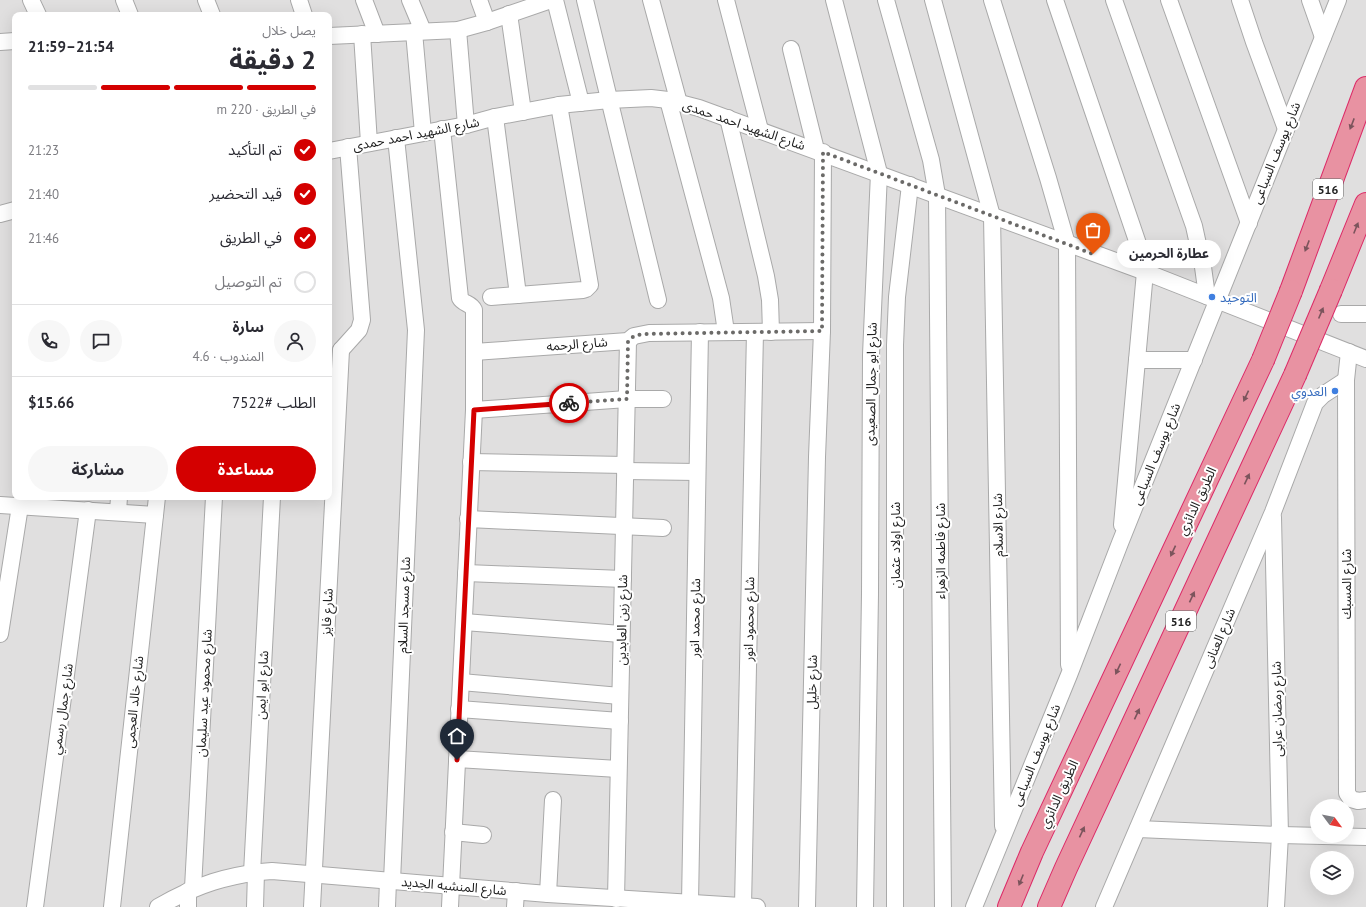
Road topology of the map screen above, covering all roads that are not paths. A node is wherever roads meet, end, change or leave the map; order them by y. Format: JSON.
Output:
{"nodes":[{"id":1,"x":31,"y":0,"type":"edge"},
{"id":2,"x":124,"y":0,"type":"edge"},
{"id":3,"x":206,"y":0,"type":"edge"},
{"id":4,"x":299,"y":0,"type":"edge"},
{"id":5,"x":364,"y":0,"type":"edge"},
{"id":6,"x":410,"y":0,"type":"edge"},
{"id":7,"x":478,"y":0,"type":"edge"},
{"id":8,"x":551,"y":0,"type":"edge"},
{"id":9,"x":555,"y":0,"type":"edge"},
{"id":10,"x":585,"y":0,"type":"edge"},
{"id":11,"x":651,"y":0,"type":"edge"},
{"id":12,"x":726,"y":0,"type":"edge"},
{"id":13,"x":834,"y":0,"type":"edge"},
{"id":14,"x":886,"y":0,"type":"edge"},
{"id":15,"x":933,"y":0,"type":"edge"},
{"id":16,"x":992,"y":0,"type":"edge"},
{"id":17,"x":1055,"y":0,"type":"edge"},
{"id":18,"x":1114,"y":0,"type":"edge"},
{"id":19,"x":1169,"y":0,"type":"edge"},
{"id":20,"x":1240,"y":0,"type":"edge"},
{"id":21,"x":1310,"y":0,"type":"edge"},
{"id":22,"x":1338,"y":0,"type":"edge"},
{"id":23,"x":37,"y":12,"type":"edge"},
{"id":24,"x":129,"y":12,"type":"edge"},
{"id":25,"x":211,"y":12,"type":"edge"},
{"id":26,"x":303,"y":12,"type":"edge"},
{"id":27,"x":509,"y":14,"type":"junction"},
{"id":28,"x":487,"y":22,"type":"junction"},
{"id":29,"x":458,"y":30,"type":"junction"},
{"id":30,"x":418,"y":31,"type":"junction"},
{"id":31,"x":370,"y":34,"type":"junction"},
{"id":32,"x":332,"y":36,"type":"edge"},
{"id":33,"x":1323,"y":37,"type":"junction"},
{"id":34,"x":12,"y":41,"type":"edge"},
{"id":35,"x":0,"y":42,"type":"edge"},
{"id":36,"x":791,"y":49,"type":"dead end"},
{"id":37,"x":1366,"y":88,"type":"edge"},
{"id":38,"x":609,"y":100,"type":"junction"},
{"id":39,"x":674,"y":102,"type":"junction"},
{"id":40,"x":580,"y":103,"type":"junction"},
{"id":41,"x":559,"y":105,"type":"junction"},
{"id":42,"x":523,"y":112,"type":"junction"},
{"id":43,"x":495,"y":117,"type":"junction"},
{"id":44,"x":728,"y":118,"type":"junction"},
{"id":45,"x":466,"y":125,"type":"junction"},
{"id":46,"x":442,"y":129,"type":"junction"},
{"id":47,"x":1286,"y":129,"type":"junction"},
{"id":48,"x":760,"y":130,"type":"junction"},
{"id":49,"x":423,"y":133,"type":"junction"},
{"id":50,"x":396,"y":138,"type":"junction"},
{"id":51,"x":369,"y":143,"type":"junction"},
{"id":52,"x":348,"y":147,"type":"junction"},
{"id":53,"x":332,"y":150,"type":"edge"},
{"id":54,"x":819,"y":151,"type":"junction"},
{"id":55,"x":879,"y":173,"type":"junction"},
{"id":56,"x":910,"y":185,"type":"junction"},
{"id":57,"x":938,"y":195,"type":"junction"},
{"id":58,"x":1366,"y":204,"type":"edge"},
{"id":59,"x":12,"y":211,"type":"edge"},
{"id":60,"x":0,"y":214,"type":"edge"},
{"id":61,"x":992,"y":216,"type":"junction"},
{"id":62,"x":1248,"y":223,"type":"junction"},
{"id":63,"x":1067,"y":244,"type":"junction"},
{"id":64,"x":1146,"y":273,"type":"junction"},
{"id":65,"x":518,"y":295,"type":"junction"},
{"id":66,"x":491,"y":297,"type":"dead end"},
{"id":67,"x":1212,"y":299,"type":"junction"},
{"id":68,"x":658,"y":300,"type":"dead end"},
{"id":69,"x":1341,"y":314,"type":"dead end"},
{"id":70,"x":1366,"y":314,"type":"edge"},
{"id":71,"x":822,"y":331,"type":"junction"},
{"id":72,"x":700,"y":332,"type":"junction"},
{"id":73,"x":726,"y":332,"type":"junction"},
{"id":74,"x":763,"y":332,"type":"junction"},
{"id":75,"x":628,"y":341,"type":"junction"},
{"id":76,"x":335,"y":349,"type":"edge"},
{"id":77,"x":474,"y":352,"type":"junction"},
{"id":78,"x":1349,"y":352,"type":"junction"},
{"id":79,"x":1366,"y":359,"type":"edge"},
{"id":80,"x":1137,"y":360,"type":"junction"},
{"id":81,"x":1194,"y":360,"type":"junction"},
{"id":82,"x":1346,"y":380,"type":"junction"},
{"id":83,"x":627,"y":399,"type":"junction"},
{"id":84,"x":663,"y":399,"type":"dead end"},
{"id":85,"x":474,"y":410,"type":"junction"},
{"id":86,"x":332,"y":424,"type":"edge"},
{"id":87,"x":471,"y":462,"type":"junction"},
{"id":88,"x":625,"y":468,"type":"junction"},
{"id":89,"x":697,"y":472,"type":"junction"},
{"id":90,"x":156,"y":500,"type":"edge"},
{"id":91,"x":214,"y":500,"type":"edge"},
{"id":92,"x":272,"y":500,"type":"edge"},
{"id":93,"x":329,"y":500,"type":"edge"},
{"id":94,"x":27,"y":503,"type":"edge"},
{"id":95,"x":0,"y":505,"type":"edge"},
{"id":96,"x":119,"y":505,"type":"edge"},
{"id":97,"x":88,"y":510,"type":"junction"},
{"id":98,"x":1273,"y":512,"type":"junction"},
{"id":99,"x":155,"y":515,"type":"junction"},
{"id":100,"x":468,"y":519,"type":"junction"},
{"id":101,"x":624,"y":527,"type":"junction"},
{"id":102,"x":663,"y":528,"type":"dead end"},
{"id":103,"x":1120,"y":542,"type":"junction"},
{"id":104,"x":466,"y":573,"type":"junction"},
{"id":105,"x":623,"y":579,"type":"junction"},
{"id":106,"x":464,"y":622,"type":"junction"},
{"id":107,"x":0,"y":634,"type":"edge"},
{"id":108,"x":621,"y":634,"type":"junction"},
{"id":109,"x":1069,"y":676,"type":"junction"},
{"id":110,"x":461,"y":682,"type":"junction"},
{"id":111,"x":620,"y":696,"type":"junction"},
{"id":112,"x":459,"y":709,"type":"junction"},
{"id":113,"x":620,"y":721,"type":"junction"},
{"id":114,"x":457,"y":760,"type":"junction"},
{"id":115,"x":618,"y":770,"type":"junction"},
{"id":116,"x":553,"y":800,"type":"dead end"},
{"id":117,"x":1366,"y":800,"type":"edge"},
{"id":118,"x":1138,"y":829,"type":"junction"},
{"id":119,"x":453,"y":832,"type":"junction"},
{"id":120,"x":1003,"y":834,"type":"junction"},
{"id":121,"x":483,"y":835,"type":"dead end"},
{"id":122,"x":1280,"y":835,"type":"junction"},
{"id":123,"x":1366,"y":837,"type":"edge"},
{"id":124,"x":254,"y":872,"type":"junction"},
{"id":125,"x":314,"y":874,"type":"junction"},
{"id":126,"x":390,"y":881,"type":"junction"},
{"id":127,"x":451,"y":886,"type":"junction"},
{"id":128,"x":191,"y":890,"type":"junction"},
{"id":129,"x":548,"y":894,"type":"junction"},
{"id":130,"x":515,"y":899,"type":"edge"},
{"id":131,"x":616,"y":899,"type":"junction"},
{"id":132,"x":690,"y":903,"type":"junction"},
{"id":133,"x":664,"y":904,"type":"edge"},
{"id":134,"x":727,"y":906,"type":"edge"},
{"id":135,"x":35,"y":907,"type":"edge"},
{"id":136,"x":112,"y":907,"type":"edge"},
{"id":137,"x":158,"y":907,"type":"edge"},
{"id":138,"x":188,"y":907,"type":"edge"},
{"id":139,"x":255,"y":907,"type":"edge"},
{"id":140,"x":312,"y":907,"type":"edge"},
{"id":141,"x":387,"y":907,"type":"edge"},
{"id":142,"x":450,"y":907,"type":"edge"},
{"id":143,"x":750,"y":907,"type":"edge"},
{"id":144,"x":807,"y":907,"type":"edge"},
{"id":145,"x":865,"y":907,"type":"edge"},
{"id":146,"x":895,"y":907,"type":"edge"},
{"id":147,"x":943,"y":907,"type":"edge"},
{"id":148,"x":974,"y":907,"type":"edge"},
{"id":149,"x":1009,"y":907,"type":"edge"},
{"id":150,"x":1050,"y":907,"type":"edge"},
{"id":151,"x":1104,"y":907,"type":"edge"},
{"id":152,"x":1276,"y":907,"type":"edge"}],
"edges":[{"from":1,"to":23,"type":"street"},
{"from":2,"to":24,"type":"street"},
{"from":3,"to":25,"type":"street"},
{"from":4,"to":26,"type":"street"},
{"from":5,"to":31,"type":"street"},
{"from":6,"to":30,"type":"street"},
{"from":7,"to":28,"type":"street"},
{"from":8,"to":27,"type":"street"},
{"from":9,"to":40,"type":"street"},
{"from":10,"to":38,"type":"street"},
{"from":11,"to":39,"type":"street"},
{"from":12,"to":48,"type":"street"},
{"from":13,"to":55,"type":"street"},
{"from":14,"to":57,"type":"street","name":"شارع فاطمه الزهراء"},
{"from":15,"to":61,"type":"street","name":"شارع الاسلام"},
{"from":16,"to":63,"type":"street"},
{"from":17,"to":64,"type":"street"},
{"from":18,"to":67,"type":"street"},
{"from":19,"to":62,"type":"street"},
{"from":20,"to":47,"type":"street"},
{"from":21,"to":33,"type":"street"},
{"from":22,"to":33,"type":"street","name":"شارع يوسف السباعى"},
{"from":27,"to":28,"type":"street"},
{"from":27,"to":42,"type":"street"},
{"from":28,"to":29,"type":"street"},
{"from":29,"to":30,"type":"street"},
{"from":29,"to":45,"type":"street"},
{"from":30,"to":31,"type":"street"},
{"from":30,"to":49,"type":"street"},
{"from":31,"to":32,"type":"street"},
{"from":31,"to":51,"type":"street"},
{"from":33,"to":47,"type":"street","name":"شارع يوسف السباعى"},
{"from":34,"to":35,"type":"street"},
{"from":36,"to":54,"type":"street","name":"شارع خليل"},
{"from":37,"to":149,"type":"highway","name":"الطريق الدائري","number":"516","one_way":true,"bridge":true},
{"from":38,"to":39,"type":"street","name":"شارع الشهيد احمد حمدى"},
{"from":38,"to":40,"type":"street","name":"شارع الشهيد احمد حمدى"},
{"from":38,"to":68,"type":"street"},
{"from":39,"to":44,"type":"street","name":"شارع الشهيد احمد حمدى"},
{"from":39,"to":73,"type":"street"},
{"from":40,"to":41,"type":"street","name":"شارع الشهيد احمد حمدى"},
{"from":41,"to":42,"type":"street","name":"شارع الشهيد احمد حمدى"},
{"from":41,"to":65,"type":"street"},
{"from":42,"to":43,"type":"street","name":"شارع الشهيد احمد حمدى"},
{"from":43,"to":45,"type":"street","name":"شارع الشهيد احمد حمدى"},
{"from":43,"to":65,"type":"street"},
{"from":44,"to":48,"type":"street","name":"شارع الشهيد احمد حمدى"},
{"from":44,"to":74,"type":"street","name":"شارع محمود انور"},
{"from":45,"to":46,"type":"street","name":"شارع الشهيد احمد حمدى"},
{"from":46,"to":49,"type":"street","name":"شارع الشهيد احمد حمدى"},
{"from":46,"to":77,"type":"street"},
{"from":47,"to":62,"type":"street","name":"شارع يوسف السباعى"},
{"from":48,"to":54,"type":"street","name":"شارع الشهيد احمد حمدى"},
{"from":49,"to":50,"type":"street","name":"شارع الشهيد احمد حمدى"},
{"from":50,"to":51,"type":"street","name":"شارع الشهيد احمد حمدى"},
{"from":50,"to":126,"type":"street","name":"شارع مسجد السلام"},
{"from":51,"to":52,"type":"street","name":"شارع الشهيد احمد حمدى"},
{"from":52,"to":53,"type":"street","name":"شارع الشهيد احمد حمدى"},
{"from":52,"to":76,"type":"street"},
{"from":54,"to":55,"type":"street","name":"شارع الشهيد احمد حمدى"},
{"from":54,"to":71,"type":"street","name":"شارع خليل"},
{"from":55,"to":56,"type":"street","name":"شارع الشهيد احمد حمدى"},
{"from":55,"to":145,"type":"street","name":"شارع ابو جمال الصعيدى"},
{"from":56,"to":57,"type":"street","name":"شارع الشهيد احمد حمدى"},
{"from":56,"to":146,"type":"street","name":"شارع اولاد عثمان"},
{"from":57,"to":61,"type":"street","name":"شارع الشهيد احمد حمدى"},
{"from":57,"to":147,"type":"street","name":"شارع فاطمه الزهراء"},
{"from":150,"to":58,"type":"highway","number":"516","one_way":true,"bridge":true},
{"from":59,"to":60,"type":"street"},
{"from":61,"to":63,"type":"street","name":"شارع الشهيد احمد حمدى"},
{"from":61,"to":120,"type":"street","name":"شارع الاسلام"},
{"from":62,"to":67,"type":"street","name":"شارع يوسف السباعى"},
{"from":63,"to":64,"type":"street","name":"شارع الشهيد احمد حمدى"},
{"from":63,"to":109,"type":"street"},
{"from":64,"to":67,"type":"street","name":"شارع الشهيد احمد حمدى"},
{"from":64,"to":80,"type":"street"},
{"from":65,"to":66,"type":"street"},
{"from":67,"to":78,"type":"street","name":"شارع الشهيد احمد حمدى"},
{"from":67,"to":81,"type":"street","name":"شارع يوسف السباعى"},
{"from":69,"to":70,"type":"street"},
{"from":71,"to":74,"type":"street","name":"شارع الرحمه"},
{"from":71,"to":144,"type":"street","name":"شارع خليل"},
{"from":72,"to":73,"type":"street","name":"شارع الرحمه"},
{"from":72,"to":75,"type":"street","name":"شارع الرحمه"},
{"from":72,"to":89,"type":"street","name":"شارع محمد انور"},
{"from":73,"to":74,"type":"street","name":"شارع الرحمه"},
{"from":74,"to":143,"type":"street","name":"شارع محمود انور"},
{"from":75,"to":77,"type":"street","name":"شارع الرحمه"},
{"from":75,"to":83,"type":"street","name":"شارع زين العابدين"},
{"from":76,"to":86,"type":"street","name":"شارع فايز"},
{"from":77,"to":85,"type":"street"},
{"from":78,"to":79,"type":"street","name":"شارع الشهيد احمد حمدى"},
{"from":78,"to":82,"type":"street","name":"شارع المسبك"},
{"from":80,"to":81,"type":"street"},
{"from":80,"to":103,"type":"street"},
{"from":81,"to":103,"type":"street","name":"شارع يوسف السباعى"},
{"from":82,"to":98,"type":"street","name":"شارع العنانى"},
{"from":82,"to":117,"type":"street","name":"شارع المسبك"},
{"from":83,"to":84,"type":"street"},
{"from":83,"to":85,"type":"street"},
{"from":83,"to":88,"type":"street","name":"شارع زين العابدين"},
{"from":85,"to":87,"type":"street"},
{"from":87,"to":88,"type":"street"},
{"from":87,"to":100,"type":"street"},
{"from":88,"to":89,"type":"street"},
{"from":88,"to":101,"type":"street","name":"شارع زين العابدين"},
{"from":89,"to":132,"type":"street","name":"شارع محمد انور"},
{"from":90,"to":99,"type":"street","name":"شارع خالد العجمى"},
{"from":91,"to":128,"type":"street","name":"شارع محمود عيد سليمان"},
{"from":92,"to":124,"type":"street","name":"شارع ابو ايمن"},
{"from":93,"to":125,"type":"street","name":"شارع فايز"},
{"from":94,"to":95,"type":"street"},
{"from":94,"to":97,"type":"street"},
{"from":94,"to":107,"type":"street"},
{"from":96,"to":97,"type":"street"},
{"from":96,"to":99,"type":"street"},
{"from":97,"to":135,"type":"street","name":"شارع جمال رسمي"},
{"from":98,"to":118,"type":"street","name":"شارع العنانى"},
{"from":98,"to":122,"type":"street","name":"شارع رمضان عرابى"},
{"from":99,"to":136,"type":"street","name":"شارع خالد العجمى"},
{"from":100,"to":101,"type":"street"},
{"from":100,"to":104,"type":"street"},
{"from":101,"to":102,"type":"street"},
{"from":101,"to":105,"type":"street","name":"شارع زين العابدين"},
{"from":103,"to":109,"type":"street","name":"شارع يوسف السباعى"},
{"from":104,"to":105,"type":"street"},
{"from":104,"to":106,"type":"street"},
{"from":105,"to":108,"type":"street","name":"شارع زين العابدين"},
{"from":106,"to":108,"type":"street"},
{"from":106,"to":110,"type":"street"},
{"from":108,"to":111,"type":"street","name":"شارع زين العابدين"},
{"from":109,"to":120,"type":"street","name":"شارع يوسف السباعى"},
{"from":110,"to":111,"type":"street"},
{"from":110,"to":112,"type":"street"},
{"from":111,"to":113,"type":"street","name":"شارع زين العابدين"},
{"from":112,"to":113,"type":"street"},
{"from":112,"to":114,"type":"street"},
{"from":113,"to":115,"type":"street","name":"شارع زين العابدين"},
{"from":114,"to":115,"type":"street"},
{"from":114,"to":119,"type":"street"},
{"from":115,"to":131,"type":"street","name":"شارع زين العابدين"},
{"from":116,"to":129,"type":"street"},
{"from":118,"to":122,"type":"street"},
{"from":118,"to":151,"type":"street","name":"شارع العنانى"},
{"from":119,"to":121,"type":"street"},
{"from":119,"to":127,"type":"street"},
{"from":120,"to":148,"type":"street","name":"شارع يوسف السباعى"},
{"from":122,"to":123,"type":"street"},
{"from":122,"to":152,"type":"street","name":"شارع رمضان عرابى"},
{"from":124,"to":125,"type":"street","name":"شارع المنشيه الجديد"},
{"from":124,"to":128,"type":"street","name":"شارع المنشيه الجديد"},
{"from":124,"to":139,"type":"street","name":"شارع ابو ايمن"},
{"from":125,"to":126,"type":"street","name":"شارع المنشيه الجديد"},
{"from":125,"to":140,"type":"street","name":"شارع فايز"},
{"from":126,"to":127,"type":"street","name":"شارع المنشيه الجديد"},
{"from":126,"to":141,"type":"street","name":"شارع مسجد السلام"},
{"from":127,"to":130,"type":"street","name":"شارع المنشيه الجديد"},
{"from":127,"to":142,"type":"street"},
{"from":128,"to":137,"type":"street","name":"شارع المنشيه الجديد"},
{"from":128,"to":138,"type":"street","name":"شارع محمود عيد سليمان"},
{"from":129,"to":130,"type":"street","name":"شارع المنشيه الجديد"},
{"from":129,"to":131,"type":"street","name":"شارع المنشيه الجديد"},
{"from":131,"to":133,"type":"street","name":"شارع المنشيه الجديد"},
{"from":132,"to":133,"type":"street","name":"شارع المنشيه الجديد"},
{"from":132,"to":134,"type":"street","name":"شارع المنشيه الجديد"},
{"from":134,"to":143,"type":"street","name":"شارع المنشيه الجديد"}]}
